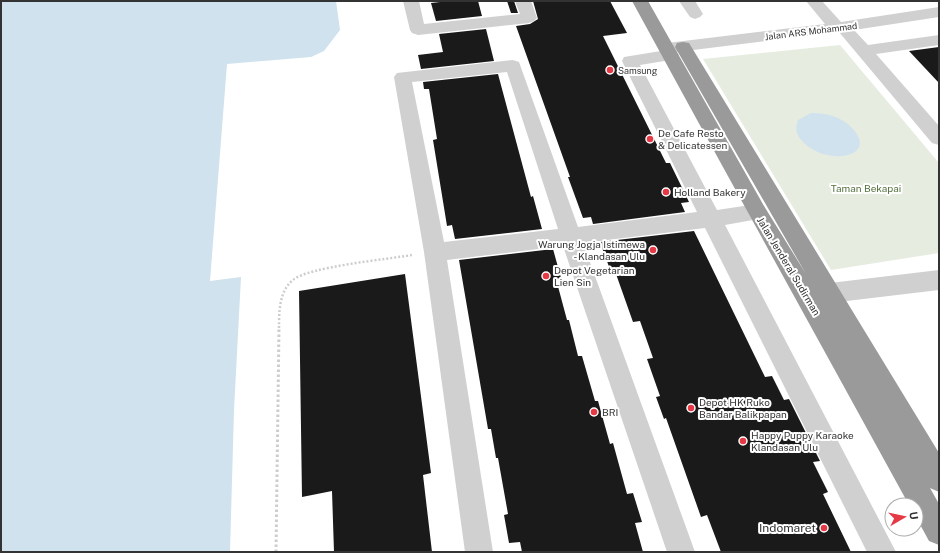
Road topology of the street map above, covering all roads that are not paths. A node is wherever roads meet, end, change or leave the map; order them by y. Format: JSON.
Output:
{"nodes":[{"id":1,"x":411,"y":1,"type":"edge"},
{"id":2,"x":523,"y":1,"type":"edge"},
{"id":3,"x":640,"y":1,"type":"edge"},
{"id":4,"x":655,"y":1,"type":"edge"},
{"id":5,"x":687,"y":1,"type":"edge"},
{"id":6,"x":814,"y":1,"type":"edge"},
{"id":7,"x":939,"y":12,"type":"edge"},
{"id":8,"x":695,"y":14,"type":"dead end"},
{"id":9,"x":840,"y":28,"type":"junction"},
{"id":10,"x":939,"y":40,"type":"edge"},
{"id":11,"x":673,"y":50,"type":"junction"},
{"id":12,"x":863,"y":51,"type":"junction"},
{"id":13,"x":939,"y":138,"type":"edge"},
{"id":14,"x":757,"y":212,"type":"junction"},
{"id":15,"x":711,"y":218,"type":"junction"},
{"id":16,"x":570,"y":235,"type":"junction"},
{"id":17,"x":435,"y":252,"type":"junction"},
{"id":18,"x":939,"y":280,"type":"edge"},
{"id":19,"x":830,"y":293,"type":"junction"},
{"id":20,"x":939,"y":478,"type":"edge"},
{"id":21,"x":939,"y":531,"type":"edge"},
{"id":22,"x":479,"y":552,"type":"edge"},
{"id":23,"x":681,"y":552,"type":"edge"},
{"id":24,"x":882,"y":552,"type":"edge"}],
"edges":[{"from":1,"to":2,"type":"street"},
{"from":3,"to":11,"type":"highway","name":"Jalan Jenderal Sudirman"},
{"from":4,"to":11,"type":"highway","name":"Jalan Jenderal Sudirman"},
{"from":5,"to":8,"type":"street"},
{"from":6,"to":9,"type":"street"},
{"from":7,"to":9,"type":"street","name":"Jalan ARS Mohammad"},
{"from":9,"to":11,"type":"street","name":"Jalan ARS Mohammad"},
{"from":9,"to":12,"type":"street"},
{"from":10,"to":12,"type":"street"},
{"from":11,"to":14,"type":"highway","name":"Jalan Jenderal Sudirman"},
{"from":11,"to":15,"type":"street","name":"Jalan ARS Mohammad"},
{"from":11,"to":19,"type":"highway","name":"Jalan Jenderal Sudirman"},
{"from":12,"to":13,"type":"street"},
{"from":14,"to":15,"type":"street"},
{"from":14,"to":21,"type":"highway","name":"Jalan Jenderal Sudirman"},
{"from":15,"to":16,"type":"street"},
{"from":15,"to":24,"type":"street"},
{"from":16,"to":17,"type":"street"},
{"from":16,"to":17,"type":"street"},
{"from":16,"to":23,"type":"street"},
{"from":17,"to":22,"type":"street"},
{"from":18,"to":19,"type":"street"},
{"from":19,"to":20,"type":"highway","name":"Jalan Jenderal Sudirman"}]}
